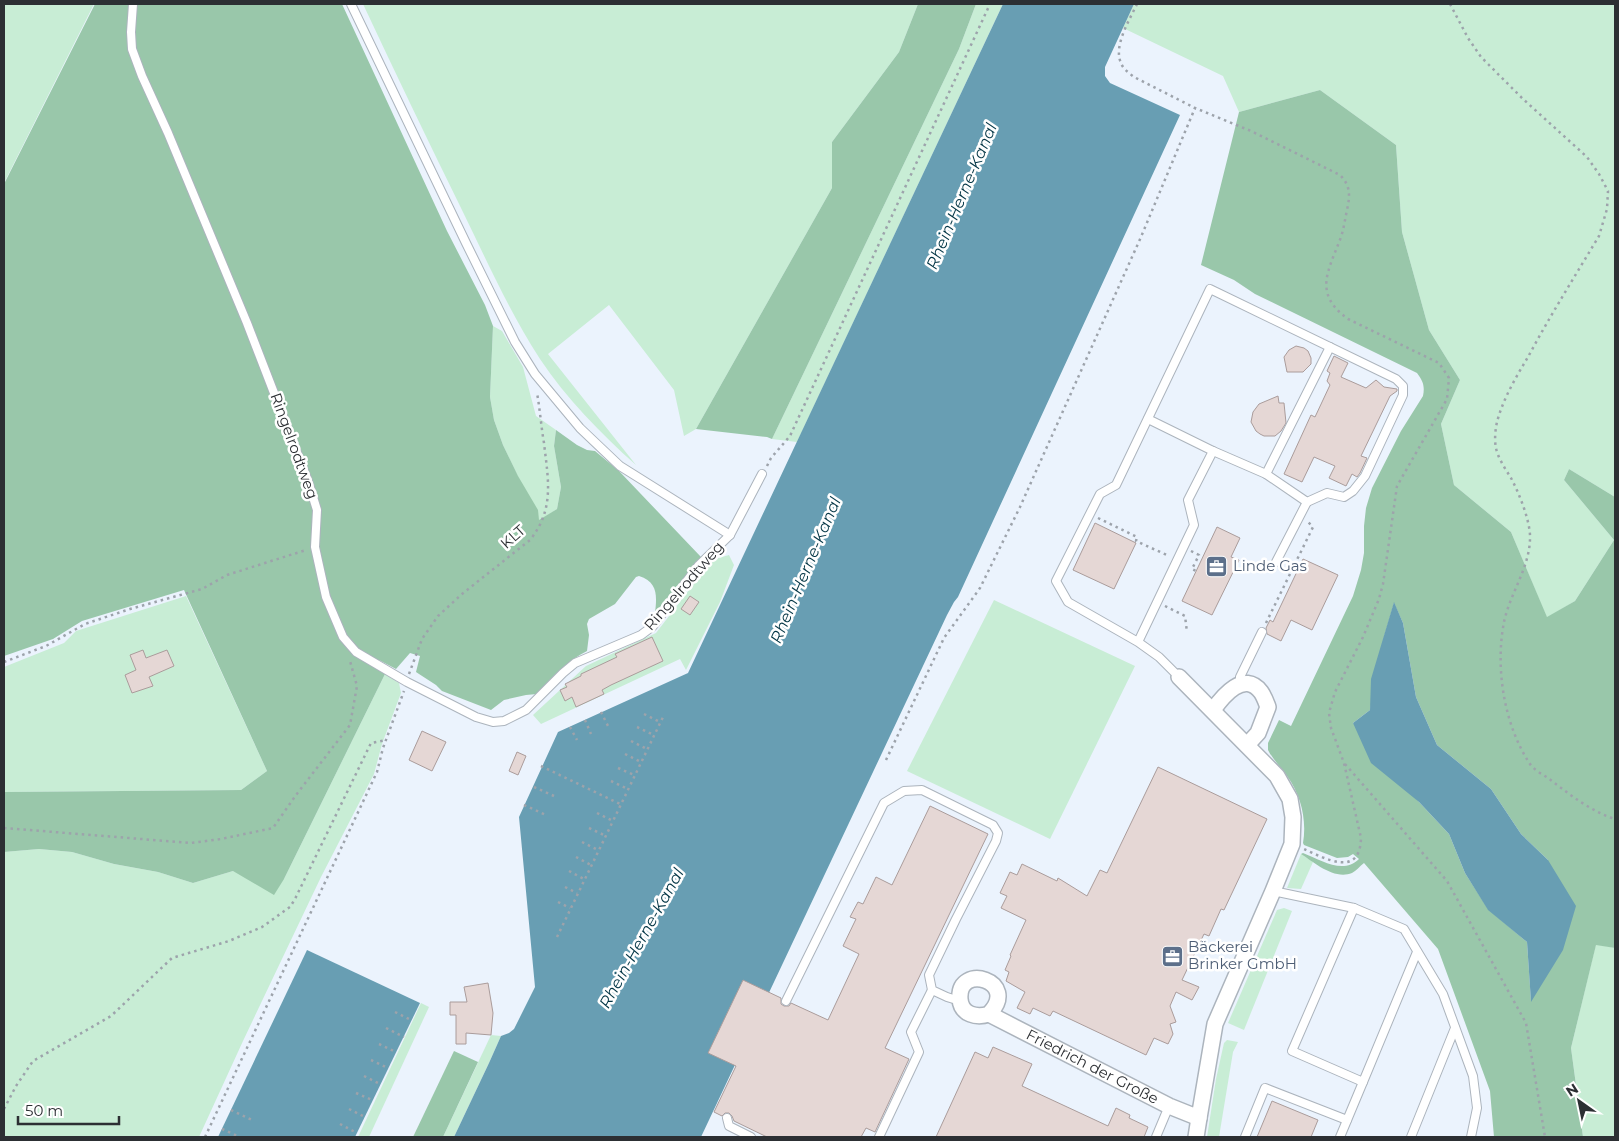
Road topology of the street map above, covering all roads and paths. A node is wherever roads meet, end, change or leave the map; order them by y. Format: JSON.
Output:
{"nodes":[{"id":1,"x":133,"y":4,"type":"edge"},
{"id":2,"x":351,"y":4,"type":"edge"},
{"id":3,"x":990,"y":4,"type":"edge"},
{"id":4,"x":1137,"y":4,"type":"edge"},
{"id":5,"x":1450,"y":4,"type":"edge"},
{"id":6,"x":1195,"y":108,"type":"junction"},
{"id":7,"x":1330,"y":347,"type":"junction"},
{"id":8,"x":535,"y":374,"type":"junction"},
{"id":9,"x":1148,"y":419,"type":"junction"},
{"id":10,"x":1213,"y":451,"type":"junction"},
{"id":11,"x":762,"y":474,"type":"joint"},
{"id":12,"x":1266,"y":474,"type":"junction"},
{"id":13,"x":1307,"y":502,"type":"junction"},
{"id":14,"x":1301,"y":514,"type":"junction"},
{"id":15,"x":1090,"y":515,"type":"junction"},
{"id":16,"x":730,"y":535,"type":"junction"},
{"id":17,"x":315,"y":547,"type":"junction"},
{"id":18,"x":1184,"y":548,"type":"junction"},
{"id":19,"x":1276,"y":562,"type":"dead end"},
{"id":20,"x":1196,"y":571,"type":"dead end"},
{"id":21,"x":1174,"y":611,"type":"dead end"},
{"id":22,"x":1187,"y":632,"type":"dead end"},
{"id":23,"x":1262,"y":632,"type":"joint"},
{"id":24,"x":343,"y":637,"type":"junction"},
{"id":25,"x":1138,"y":642,"type":"junction"},
{"id":26,"x":4,"y":662,"type":"edge"},
{"id":27,"x":1179,"y":677,"type":"joint"},
{"id":28,"x":407,"y":682,"type":"junction"},
{"id":29,"x":1240,"y":684,"type":"junction"},
{"id":30,"x":1212,"y":710,"type":"junction"},
{"id":31,"x":601,"y":712,"type":"dead end"},
{"id":32,"x":644,"y":714,"type":"dead end"},
{"id":33,"x":664,"y":715,"type":"dead end"},
{"id":34,"x":585,"y":720,"type":"dead end"},
{"id":35,"x":660,"y":722,"type":"junction"},
{"id":36,"x":570,"y":726,"type":"dead end"},
{"id":37,"x":608,"y":726,"type":"dead end"},
{"id":38,"x":637,"y":727,"type":"dead end"},
{"id":39,"x":591,"y":734,"type":"dead end"},
{"id":40,"x":654,"y":735,"type":"junction"},
{"id":41,"x":386,"y":740,"type":"junction"},
{"id":42,"x":577,"y":740,"type":"dead end"},
{"id":43,"x":631,"y":741,"type":"dead end"},
{"id":44,"x":1248,"y":745,"type":"junction"},
{"id":45,"x":647,"y":748,"type":"junction"},
{"id":46,"x":624,"y":754,"type":"dead end"},
{"id":47,"x":886,"y":760,"type":"dead end"},
{"id":48,"x":641,"y":762,"type":"junction"},
{"id":49,"x":1344,"y":763,"type":"junction"},
{"id":50,"x":541,"y":766,"type":"dead end"},
{"id":51,"x":618,"y":768,"type":"dead end"},
{"id":52,"x":634,"y":775,"type":"junction"},
{"id":53,"x":611,"y":782,"type":"dead end"},
{"id":54,"x":534,"y":787,"type":"dead end"},
{"id":55,"x":628,"y":789,"type":"junction"},
{"id":56,"x":554,"y":796,"type":"dead end"},
{"id":57,"x":620,"y":804,"type":"junction"},
{"id":58,"x":524,"y":805,"type":"dead end"},
{"id":59,"x":597,"y":813,"type":"dead end"},
{"id":60,"x":546,"y":815,"type":"dead end"},
{"id":61,"x":1615,"y":819,"type":"edge"},
{"id":62,"x":613,"y":820,"type":"junction"},
{"id":63,"x":4,"y":828,"type":"edge"},
{"id":64,"x":590,"y":828,"type":"dead end"},
{"id":65,"x":604,"y":835,"type":"dead end"},
{"id":66,"x":582,"y":842,"type":"dead end"},
{"id":67,"x":1292,"y":844,"type":"junction"},
{"id":68,"x":598,"y":850,"type":"junction"},
{"id":69,"x":576,"y":857,"type":"dead end"},
{"id":70,"x":592,"y":865,"type":"junction"},
{"id":71,"x":569,"y":871,"type":"dead end"},
{"id":72,"x":584,"y":879,"type":"junction"},
{"id":73,"x":565,"y":887,"type":"dead end"},
{"id":74,"x":1274,"y":891,"type":"junction"},
{"id":75,"x":577,"y":893,"type":"junction"},
{"id":76,"x":558,"y":902,"type":"dead end"},
{"id":77,"x":570,"y":908,"type":"junction"},
{"id":78,"x":1354,"y":908,"type":"junction"},
{"id":79,"x":556,"y":937,"type":"dead end"},
{"id":80,"x":1417,"y":952,"type":"junction"},
{"id":81,"x":932,"y":990,"type":"junction"},
{"id":82,"x":960,"y":1000,"type":"junction"},
{"id":83,"x":786,"y":1001,"type":"dead end"},
{"id":84,"x":394,"y":1012,"type":"dead end"},
{"id":85,"x":989,"y":1014,"type":"junction"},
{"id":86,"x":412,"y":1020,"type":"dead end"},
{"id":87,"x":386,"y":1028,"type":"dead end"},
{"id":88,"x":1455,"y":1028,"type":"junction"},
{"id":89,"x":404,"y":1037,"type":"dead end"},
{"id":90,"x":379,"y":1044,"type":"dead end"},
{"id":91,"x":396,"y":1052,"type":"dead end"},
{"id":92,"x":371,"y":1060,"type":"dead end"},
{"id":93,"x":388,"y":1068,"type":"dead end"},
{"id":94,"x":364,"y":1076,"type":"dead end"},
{"id":95,"x":1363,"y":1082,"type":"junction"},
{"id":96,"x":380,"y":1084,"type":"dead end"},
{"id":97,"x":356,"y":1093,"type":"dead end"},
{"id":98,"x":372,"y":1100,"type":"dead end"},
{"id":99,"x":1169,"y":1106,"type":"junction"},
{"id":100,"x":4,"y":1109,"type":"edge"},
{"id":101,"x":349,"y":1109,"type":"dead end"},
{"id":102,"x":231,"y":1110,"type":"dead end"},
{"id":103,"x":365,"y":1117,"type":"dead end"},
{"id":104,"x":727,"y":1118,"type":"dead end"},
{"id":105,"x":1199,"y":1118,"type":"junction"},
{"id":106,"x":1347,"y":1120,"type":"junction"},
{"id":107,"x":254,"y":1121,"type":"dead end"},
{"id":108,"x":340,"y":1124,"type":"dead end"},
{"id":109,"x":222,"y":1128,"type":"dead end"},
{"id":110,"x":357,"y":1133,"type":"dead end"},
{"id":111,"x":205,"y":1137,"type":"edge"},
{"id":112,"x":240,"y":1137,"type":"edge"},
{"id":113,"x":751,"y":1137,"type":"edge"},
{"id":114,"x":879,"y":1137,"type":"edge"},
{"id":115,"x":1156,"y":1137,"type":"edge"},
{"id":116,"x":1196,"y":1137,"type":"edge"},
{"id":117,"x":1245,"y":1137,"type":"edge"},
{"id":118,"x":1340,"y":1137,"type":"edge"},
{"id":119,"x":1411,"y":1137,"type":"edge"},
{"id":120,"x":1471,"y":1137,"type":"edge"},
{"id":121,"x":1545,"y":1137,"type":"edge"}],
"edges":[{"from":1,"to":17,"type":"lane","name":"Ringelrodtweg"},
{"from":2,"to":8,"type":"lane","name":"Ringelrodtweg"},
{"from":3,"to":11,"type":"path"},
{"from":4,"to":6,"type":"path"},
{"from":5,"to":61,"type":"path"},
{"from":6,"to":47,"type":"path"},
{"from":6,"to":49,"type":"path"},
{"from":7,"to":9,"type":"lane"},
{"from":7,"to":12,"type":"lane"},
{"from":7,"to":13,"type":"lane"},
{"from":8,"to":16,"type":"lane","name":"Ringelrodtweg"},
{"from":8,"to":28,"type":"path","name":"KLT"},
{"from":9,"to":10,"type":"lane"},
{"from":9,"to":15,"type":"lane"},
{"from":10,"to":12,"type":"lane"},
{"from":10,"to":18,"type":"lane"},
{"from":11,"to":16,"type":"lane","name":"Ringelrodtweg"},
{"from":12,"to":13,"type":"lane"},
{"from":13,"to":14,"type":"lane"},
{"from":14,"to":19,"type":"lane"},
{"from":14,"to":23,"type":"path"},
{"from":15,"to":18,"type":"path"},
{"from":15,"to":25,"type":"lane"},
{"from":16,"to":28,"type":"lane","name":"Ringelrodtweg"},
{"from":17,"to":24,"type":"lane","name":"Ringelrodtweg"},
{"from":17,"to":26,"type":"path"},
{"from":18,"to":20,"type":"path"},
{"from":18,"to":25,"type":"lane"},
{"from":21,"to":22,"type":"path"},
{"from":23,"to":29,"type":"lane"},
{"from":24,"to":28,"type":"lane","name":"Ringelrodtweg"},
{"from":24,"to":63,"type":"path"},
{"from":25,"to":27,"type":"lane"},
{"from":27,"to":30,"type":"street"},
{"from":28,"to":41,"type":"path","name":"KLT"},
{"from":29,"to":30,"type":"street"},
{"from":29,"to":44,"type":"street"},
{"from":30,"to":44,"type":"street"},
{"from":31,"to":37,"type":"path"},
{"from":32,"to":35,"type":"path"},
{"from":33,"to":35,"type":"path"},
{"from":34,"to":39,"type":"path"},
{"from":35,"to":40,"type":"path"},
{"from":36,"to":42,"type":"path"},
{"from":38,"to":40,"type":"path"},
{"from":40,"to":45,"type":"path"},
{"from":41,"to":100,"type":"path"},
{"from":41,"to":111,"type":"path","name":"KLT"},
{"from":43,"to":45,"type":"path"},
{"from":44,"to":67,"type":"street"},
{"from":45,"to":48,"type":"path"},
{"from":46,"to":48,"type":"path"},
{"from":48,"to":52,"type":"path"},
{"from":49,"to":67,"type":"path"},
{"from":49,"to":121,"type":"path"},
{"from":50,"to":57,"type":"path"},
{"from":51,"to":52,"type":"path"},
{"from":52,"to":55,"type":"path"},
{"from":53,"to":55,"type":"path"},
{"from":54,"to":56,"type":"path"},
{"from":55,"to":57,"type":"path"},
{"from":57,"to":62,"type":"path"},
{"from":58,"to":60,"type":"path"},
{"from":59,"to":62,"type":"path"},
{"from":62,"to":68,"type":"path"},
{"from":64,"to":65,"type":"path"},
{"from":66,"to":68,"type":"path"},
{"from":67,"to":74,"type":"street"},
{"from":68,"to":70,"type":"path"},
{"from":69,"to":70,"type":"path"},
{"from":70,"to":72,"type":"path"},
{"from":71,"to":72,"type":"path"},
{"from":72,"to":75,"type":"path"},
{"from":73,"to":75,"type":"path"},
{"from":74,"to":78,"type":"lane"},
{"from":74,"to":105,"type":"street"},
{"from":75,"to":77,"type":"path"},
{"from":76,"to":77,"type":"path"},
{"from":77,"to":79,"type":"path"},
{"from":78,"to":80,"type":"lane"},
{"from":78,"to":95,"type":"lane"},
{"from":80,"to":88,"type":"lane"},
{"from":80,"to":95,"type":"lane"},
{"from":81,"to":82,"type":"lane"},
{"from":81,"to":83,"type":"lane"},
{"from":81,"to":114,"type":"lane"},
{"from":82,"to":85,"type":"street","name":"Friedrich der Große"},
{"from":82,"to":85,"type":"street"},
{"from":84,"to":86,"type":"path"},
{"from":85,"to":99,"type":"street","name":"Friedrich der Große"},
{"from":87,"to":89,"type":"path"},
{"from":88,"to":119,"type":"lane"},
{"from":88,"to":120,"type":"lane"},
{"from":90,"to":91,"type":"path"},
{"from":92,"to":93,"type":"path"},
{"from":94,"to":96,"type":"path"},
{"from":95,"to":106,"type":"lane"},
{"from":97,"to":98,"type":"path"},
{"from":99,"to":105,"type":"street","name":"Friedrich der Große"},
{"from":99,"to":115,"type":"lane"},
{"from":101,"to":103,"type":"path"},
{"from":102,"to":107,"type":"path"},
{"from":104,"to":113,"type":"lane"},
{"from":105,"to":116,"type":"street"},
{"from":106,"to":117,"type":"lane"},
{"from":106,"to":118,"type":"lane"},
{"from":108,"to":110,"type":"path"},
{"from":109,"to":112,"type":"path"}]}
